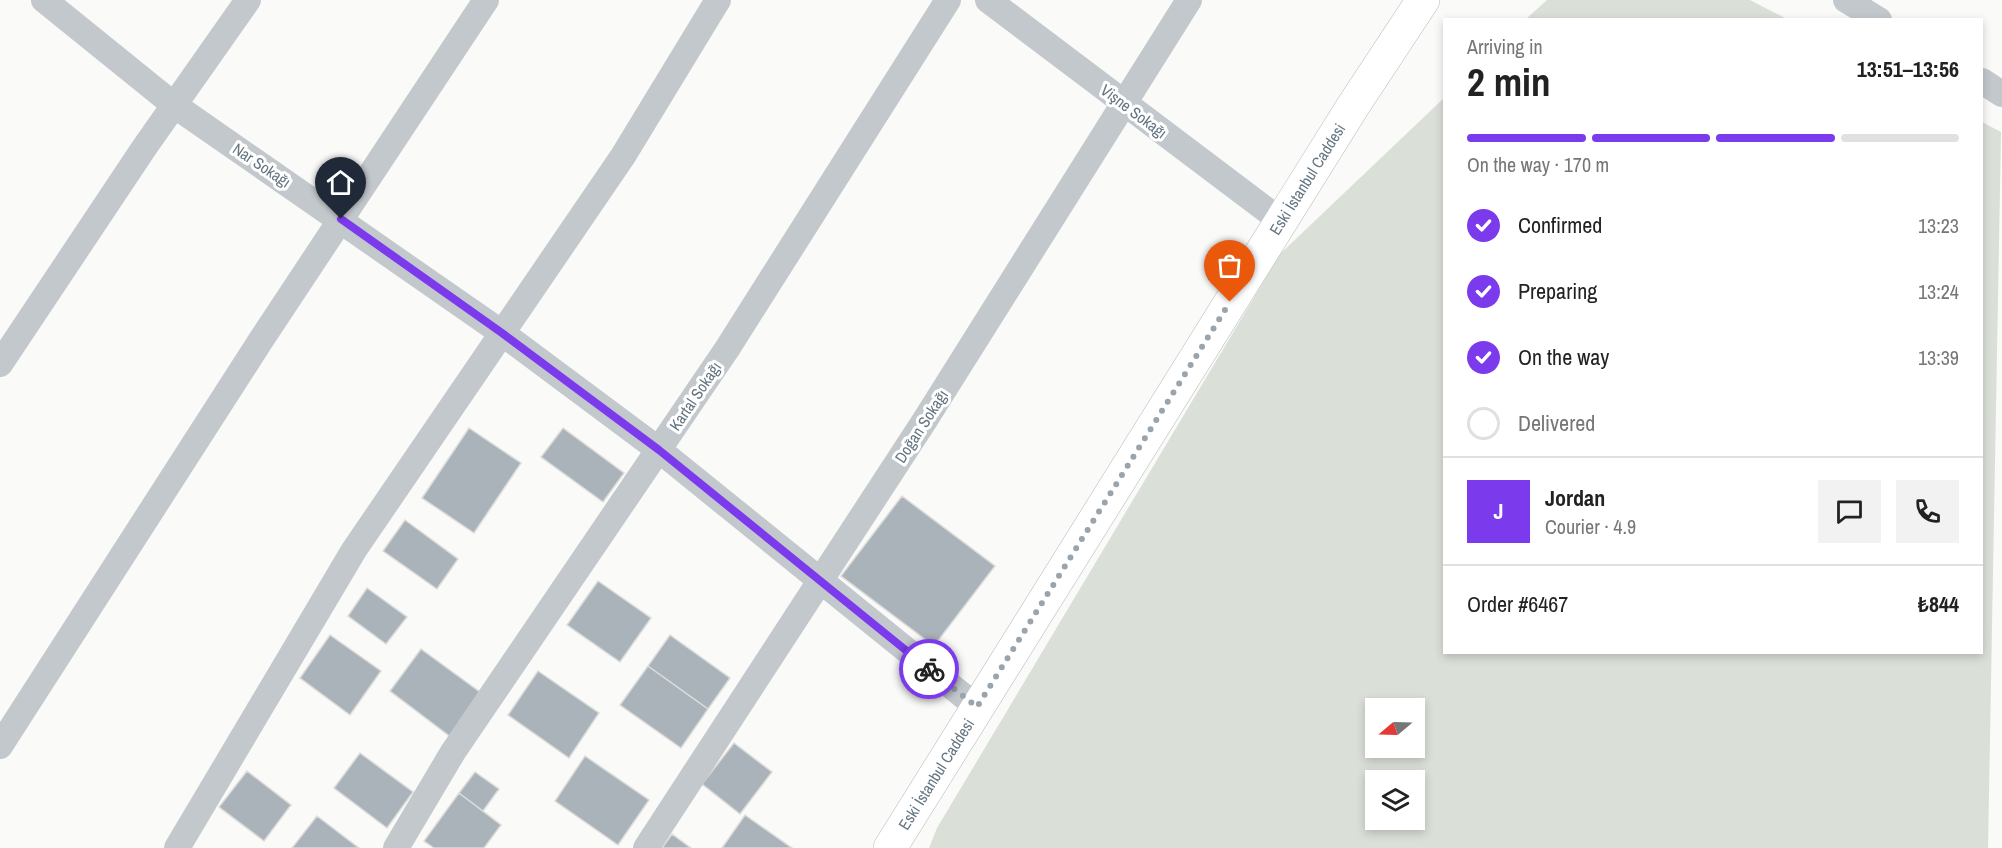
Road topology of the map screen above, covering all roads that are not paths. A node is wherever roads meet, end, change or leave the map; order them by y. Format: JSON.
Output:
{"nodes":[{"id":1,"x":44,"y":0,"type":"edge"},
{"id":2,"x":248,"y":0,"type":"edge"},
{"id":3,"x":486,"y":0,"type":"edge"},
{"id":4,"x":718,"y":0,"type":"edge"},
{"id":5,"x":948,"y":0,"type":"edge"},
{"id":6,"x":988,"y":0,"type":"edge"},
{"id":7,"x":1189,"y":0,"type":"edge"},
{"id":8,"x":1424,"y":0,"type":"edge"},
{"id":9,"x":1846,"y":0,"type":"edge"},
{"id":10,"x":1876,"y":18,"type":"edge"},
{"id":11,"x":1983,"y":82,"type":"edge"},
{"id":12,"x":2002,"y":94,"type":"edge"},
{"id":13,"x":1123,"y":102,"type":"junction"},
{"id":14,"x":174,"y":105,"type":"junction"},
{"id":15,"x":341,"y":219,"type":"junction"},
{"id":16,"x":1281,"y":221,"type":"junction"},
{"id":17,"x":502,"y":333,"type":"junction"},
{"id":18,"x":0,"y":364,"type":"edge"},
{"id":19,"x":659,"y":450,"type":"junction"},
{"id":20,"x":820,"y":581,"type":"junction"},
{"id":21,"x":977,"y":707,"type":"junction"},
{"id":22,"x":0,"y":746,"type":"edge"},
{"id":23,"x":177,"y":848,"type":"edge"},
{"id":24,"x":396,"y":848,"type":"edge"},
{"id":25,"x":646,"y":848,"type":"edge"},
{"id":26,"x":890,"y":848,"type":"edge"}],
"edges":[{"from":1,"to":14,"type":"street","name":"Nar Sokağı"},
{"from":2,"to":14,"type":"street"},
{"from":3,"to":15,"type":"street"},
{"from":4,"to":17,"type":"street"},
{"from":5,"to":19,"type":"street","name":"Kartal Sokağı"},
{"from":6,"to":13,"type":"street","name":"Vişne Sokağı"},
{"from":7,"to":13,"type":"street","name":"Doğan Sokağı"},
{"from":8,"to":16,"type":"main road","name":"Eski İstanbul Caddesi"},
{"from":9,"to":10,"type":"street"},
{"from":11,"to":12,"type":"street"},
{"from":13,"to":16,"type":"street","name":"Vişne Sokağı"},
{"from":13,"to":20,"type":"street","name":"Doğan Sokağı"},
{"from":14,"to":15,"type":"street","name":"Nar Sokağı"},
{"from":14,"to":18,"type":"street"},
{"from":15,"to":17,"type":"street","name":"Nar Sokağı"},
{"from":15,"to":22,"type":"street"},
{"from":16,"to":21,"type":"main road","name":"Eski İstanbul Caddesi"},
{"from":17,"to":19,"type":"street","name":"Nar Sokağı"},
{"from":17,"to":23,"type":"street"},
{"from":19,"to":20,"type":"street","name":"Nar Sokağı"},
{"from":19,"to":24,"type":"street","name":"Kartal Sokağı"},
{"from":20,"to":21,"type":"street","name":"Nar Sokağı"},
{"from":20,"to":25,"type":"street","name":"Doğan Sokağı"},
{"from":21,"to":26,"type":"main road","name":"Eski İstanbul Caddesi"}]}
